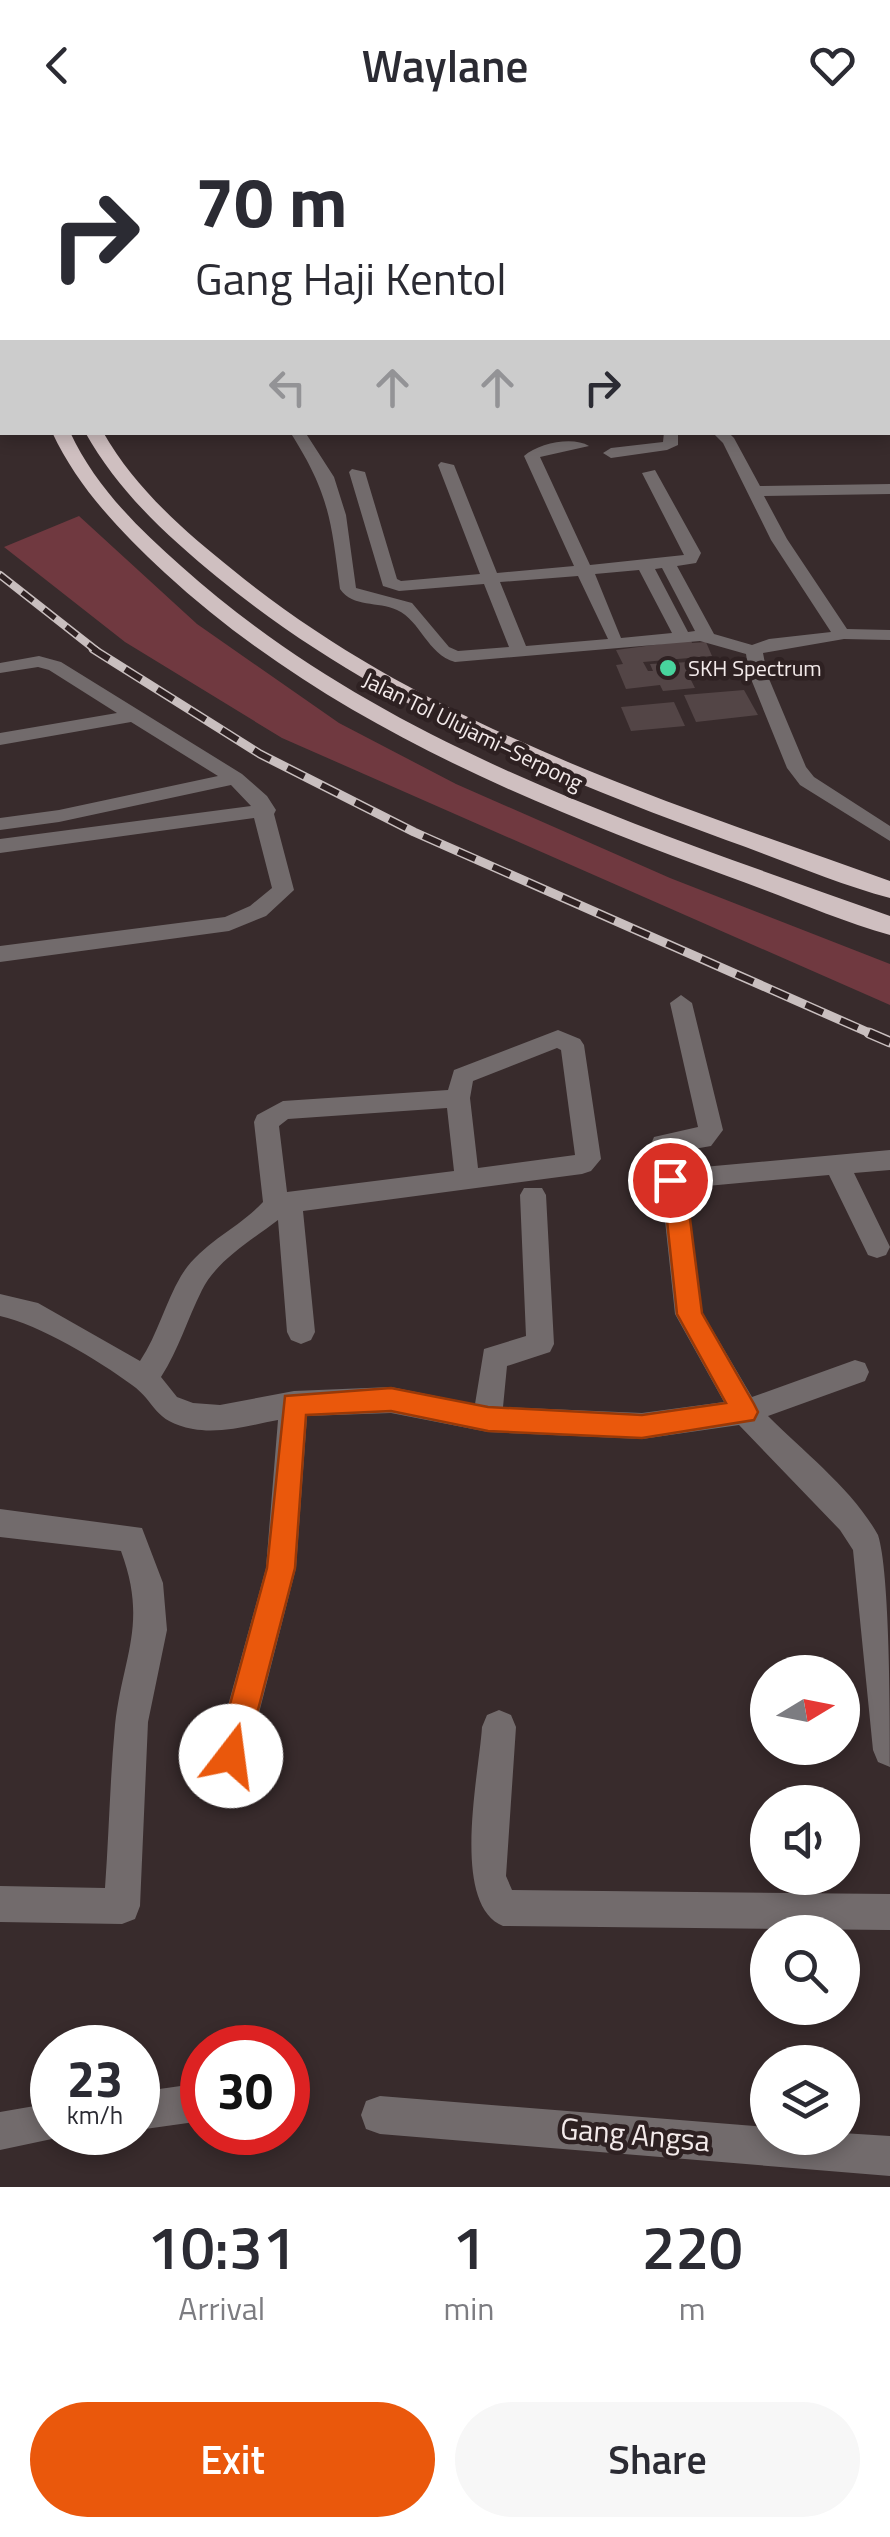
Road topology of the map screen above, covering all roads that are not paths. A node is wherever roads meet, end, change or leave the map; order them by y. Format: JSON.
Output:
{"nodes":[{"id":1,"x":63,"y":435,"type":"edge"},
{"id":2,"x":96,"y":435,"type":"edge"},
{"id":3,"x":299,"y":435,"type":"edge"},
{"id":4,"x":671,"y":435,"type":"edge"},
{"id":5,"x":722,"y":435,"type":"edge"},
{"id":6,"x":582,"y":446,"type":"dead end"},
{"id":7,"x":611,"y":452,"type":"dead end"},
{"id":8,"x":446,"y":465,"type":"dead end"},
{"id":9,"x":357,"y":472,"type":"dead end"},
{"id":10,"x":650,"y":473,"type":"dead end"},
{"id":11,"x":890,"y":489,"type":"edge"},
{"id":12,"x":758,"y":494,"type":"junction"},
{"id":13,"x":732,"y":499,"type":"dead end"},
{"id":14,"x":668,"y":563,"type":"junction"},
{"id":15,"x":644,"y":565,"type":"junction"},
{"id":16,"x":584,"y":570,"type":"junction"},
{"id":17,"x":491,"y":580,"type":"junction"},
{"id":18,"x":841,"y":634,"type":"junction"},
{"id":19,"x":614,"y":635,"type":"dead end"},
{"id":20,"x":890,"y":635,"type":"edge"},
{"id":21,"x":706,"y":636,"type":"junction"},
{"id":22,"x":683,"y":638,"type":"junction"},
{"id":23,"x":517,"y":646,"type":"dead end"},
{"id":24,"x":754,"y":651,"type":"junction"},
{"id":25,"x":0,"y":668,"type":"edge"},
{"id":26,"x":131,"y":716,"type":"junction"},
{"id":27,"x":0,"y":739,"type":"edge"},
{"id":28,"x":235,"y":778,"type":"junction"},
{"id":29,"x":266,"y":810,"type":"junction"},
{"id":30,"x":59,"y":816,"type":"junction"},
{"id":31,"x":0,"y":824,"type":"edge"},
{"id":32,"x":890,"y":835,"type":"edge"},
{"id":33,"x":62,"y":838,"type":"junction"},
{"id":34,"x":0,"y":846,"type":"edge"},
{"id":35,"x":890,"y":890,"type":"edge"},
{"id":36,"x":890,"y":926,"type":"edge"},
{"id":37,"x":0,"y":954,"type":"edge"},
{"id":38,"x":680,"y":1003,"type":"dead end"},
{"id":39,"x":458,"y":1098,"type":"junction"},
{"id":40,"x":890,"y":1160,"type":"edge"},
{"id":41,"x":836,"y":1165,"type":"junction"},
{"id":42,"x":467,"y":1177,"type":"junction"},
{"id":43,"x":670,"y":1180,"type":"junction"},
{"id":44,"x":533,"y":1195,"type":"dead end"},
{"id":45,"x":282,"y":1203,"type":"junction"},
{"id":46,"x":877,"y":1247,"type":"dead end"},
{"id":47,"x":0,"y":1305,"type":"edge"},
{"id":48,"x":302,"y":1332,"type":"dead end"},
{"id":49,"x":855,"y":1372,"type":"dead end"},
{"id":50,"x":145,"y":1378,"type":"junction"},
{"id":51,"x":294,"y":1404,"type":"junction"},
{"id":52,"x":745,"y":1412,"type":"junction"},
{"id":53,"x":488,"y":1419,"type":"junction"},
{"id":54,"x":0,"y":1523,"type":"edge"},
{"id":55,"x":879,"y":1549,"type":"edge"},
{"id":56,"x":498,"y":1727,"type":"dead end"},
{"id":57,"x":890,"y":1750,"type":"edge"},
{"id":58,"x":231,"y":1756,"type":"dead end"},
{"id":59,"x":0,"y":1904,"type":"edge"},
{"id":60,"x":890,"y":1912,"type":"edge"},
{"id":61,"x":380,"y":2114,"type":"dead end"},
{"id":62,"x":30,"y":2126,"type":"edge"},
{"id":63,"x":0,"y":2131,"type":"edge"},
{"id":64,"x":890,"y":2156,"type":"edge"}],
"edges":[{"from":1,"to":36,"type":"highway","name":"Jalan Tol Ulujami–Serpong"},
{"from":2,"to":35,"type":"highway","name":"Jalan Tol Ulujami–Serpong"},
{"from":3,"to":22,"type":"street"},
{"from":4,"to":7,"type":"street"},
{"from":5,"to":12,"type":"street"},
{"from":6,"to":16,"type":"street"},
{"from":8,"to":17,"type":"street"},
{"from":9,"to":17,"type":"street"},
{"from":10,"to":14,"type":"street"},
{"from":11,"to":12,"type":"street"},
{"from":12,"to":13,"type":"street"},
{"from":12,"to":18,"type":"street"},
{"from":14,"to":15,"type":"street"},
{"from":14,"to":21,"type":"street"},
{"from":15,"to":16,"type":"street"},
{"from":15,"to":22,"type":"street"},
{"from":16,"to":17,"type":"street"},
{"from":16,"to":19,"type":"street"},
{"from":17,"to":23,"type":"street"},
{"from":18,"to":20,"type":"street"},
{"from":18,"to":24,"type":"street"},
{"from":21,"to":22,"type":"street"},
{"from":21,"to":24,"type":"street"},
{"from":24,"to":32,"type":"street"},
{"from":25,"to":26,"type":"street"},
{"from":26,"to":27,"type":"street"},
{"from":26,"to":28,"type":"street"},
{"from":28,"to":29,"type":"street"},
{"from":28,"to":30,"type":"street"},
{"from":29,"to":33,"type":"street"},
{"from":29,"to":37,"type":"street"},
{"from":30,"to":31,"type":"street"},
{"from":30,"to":33,"type":"street"},
{"from":33,"to":34,"type":"street"},
{"from":38,"to":43,"type":"street"},
{"from":39,"to":42,"type":"street"},
{"from":39,"to":42,"type":"street"},
{"from":39,"to":45,"type":"street"},
{"from":40,"to":41,"type":"street"},
{"from":41,"to":43,"type":"street"},
{"from":41,"to":46,"type":"street"},
{"from":42,"to":45,"type":"street"},
{"from":43,"to":52,"type":"street"},
{"from":44,"to":53,"type":"street"},
{"from":45,"to":48,"type":"street"},
{"from":45,"to":50,"type":"street"},
{"from":47,"to":50,"type":"street"},
{"from":49,"to":52,"type":"street"},
{"from":50,"to":51,"type":"street"},
{"from":51,"to":53,"type":"street"},
{"from":51,"to":58,"type":"street"},
{"from":52,"to":53,"type":"street"},
{"from":52,"to":55,"type":"street"},
{"from":54,"to":59,"type":"street"},
{"from":55,"to":57,"type":"street"},
{"from":56,"to":60,"type":"street"},
{"from":61,"to":64,"type":"street","name":"Gang Angsa"},
{"from":62,"to":63,"type":"street"}]}
